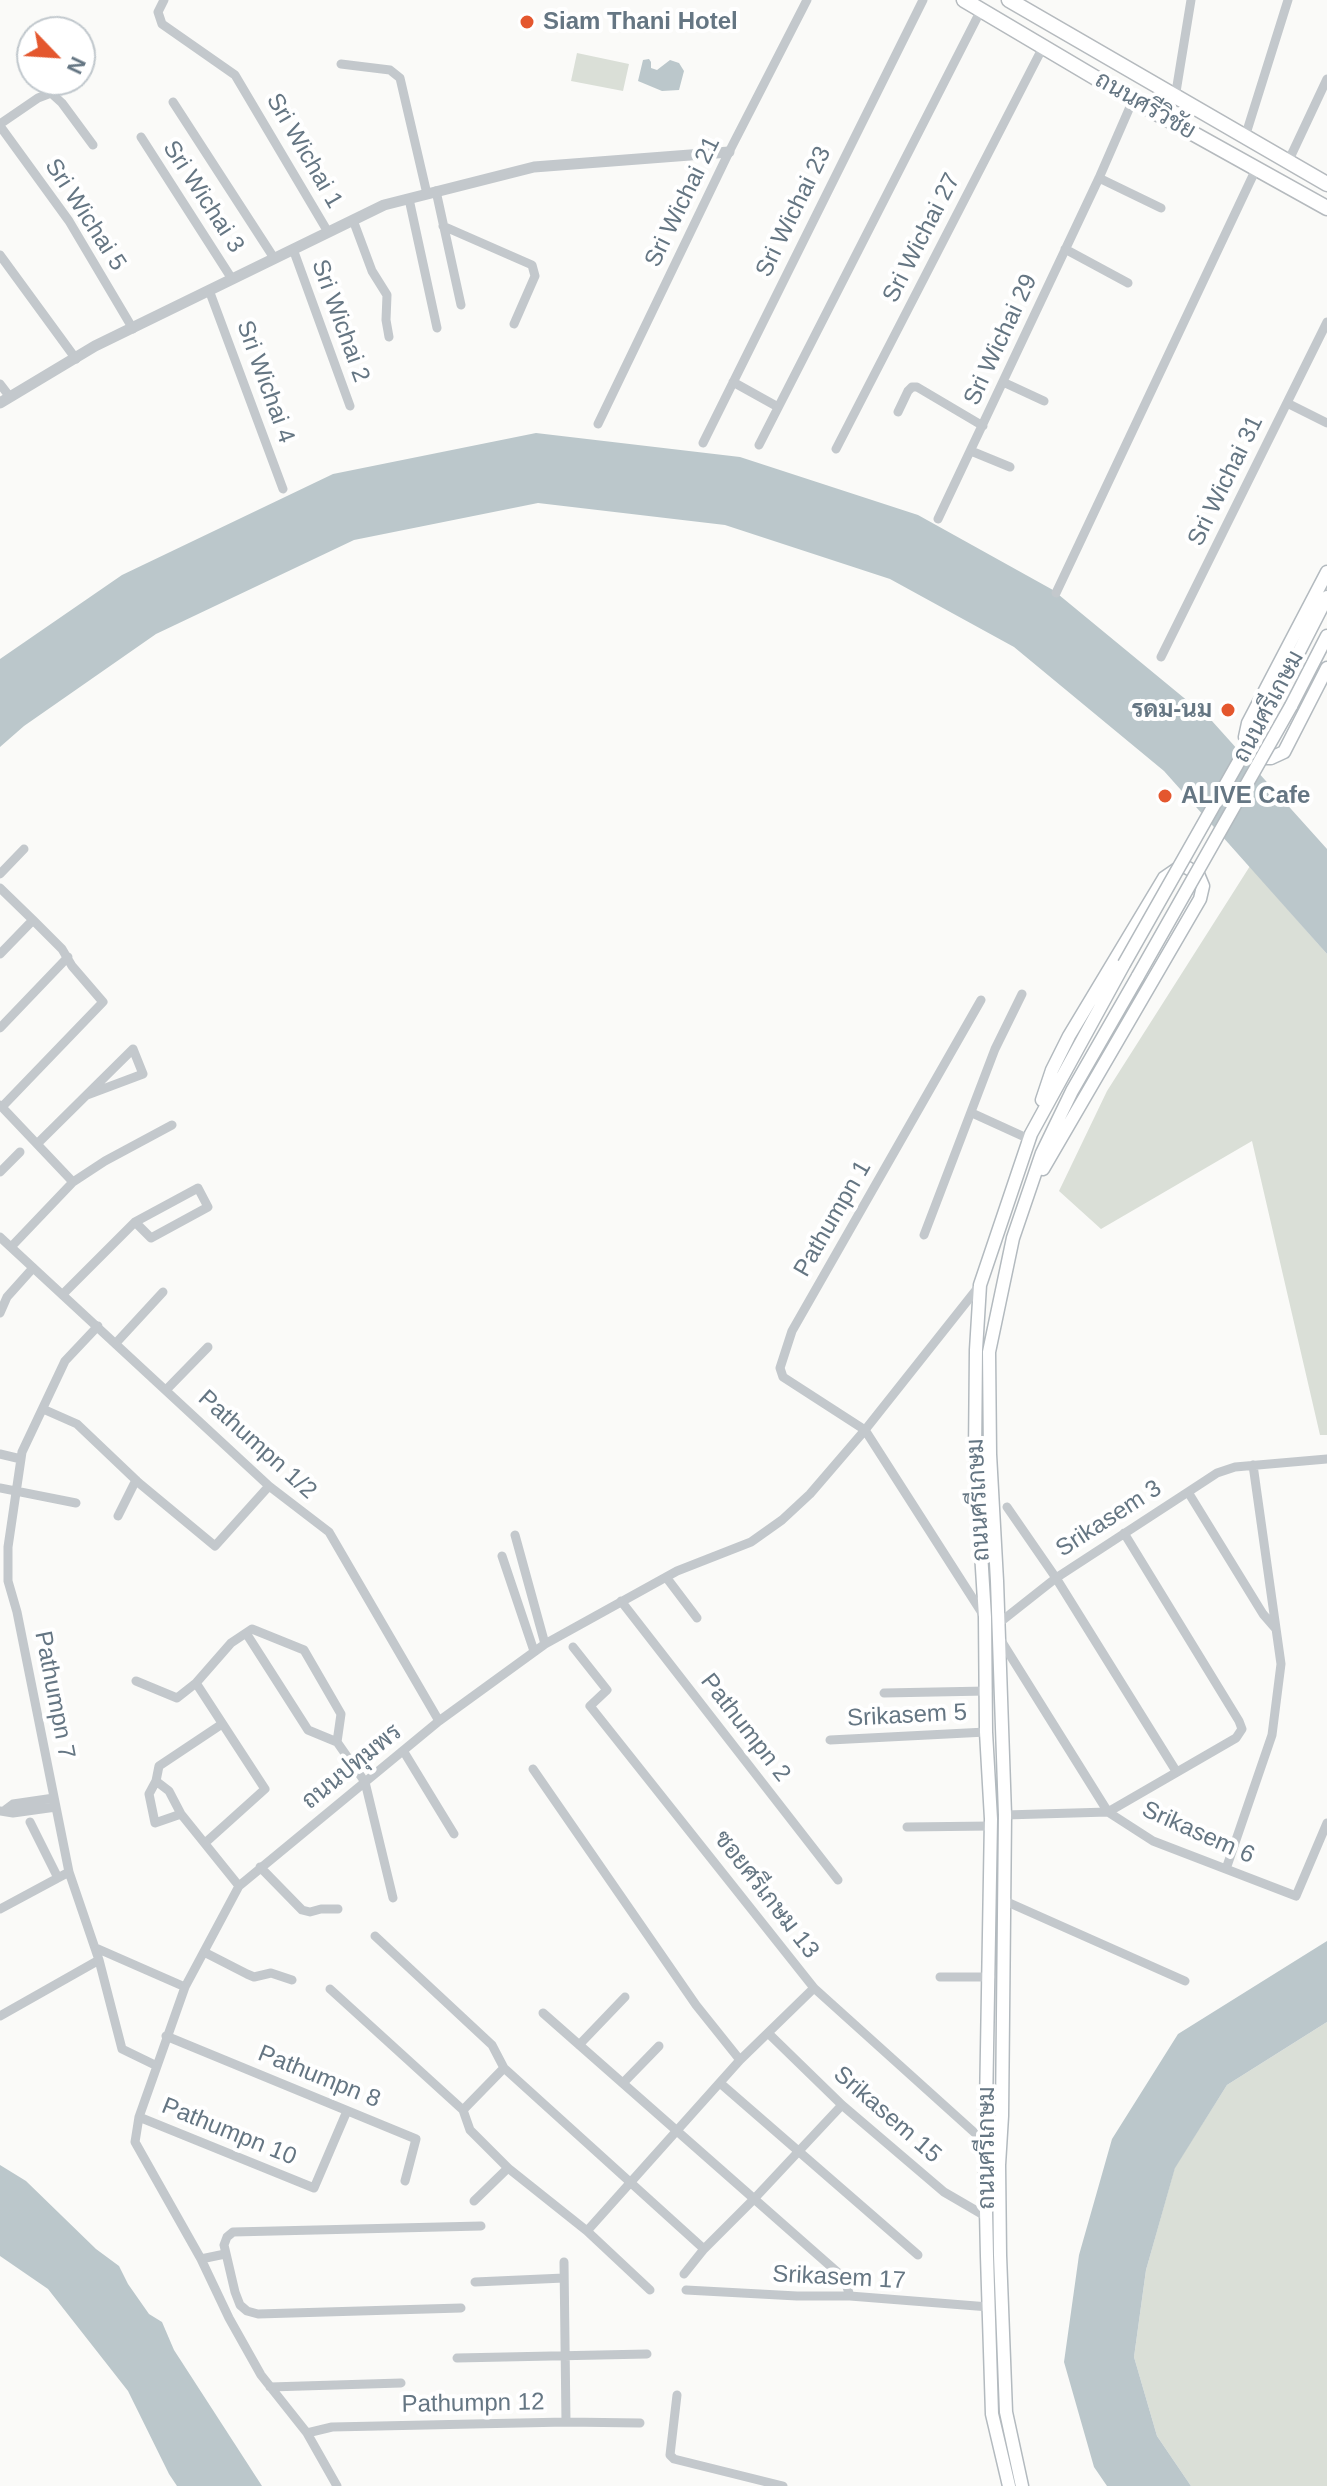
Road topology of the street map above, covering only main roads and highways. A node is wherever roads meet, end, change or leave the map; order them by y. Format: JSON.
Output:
{"nodes":[{"id":1,"x":964,"y":0,"type":"edge"},
{"id":2,"x":1009,"y":0,"type":"edge"},
{"id":3,"x":1267,"y":149,"type":"junction"},
{"id":4,"x":1256,"y":169,"type":"junction"},
{"id":5,"x":1327,"y":184,"type":"edge"},
{"id":6,"x":1327,"y":208,"type":"edge"},
{"id":7,"x":1327,"y":572,"type":"edge"},
{"id":8,"x":1327,"y":597,"type":"edge"},
{"id":9,"x":1327,"y":636,"type":"edge"},
{"id":10,"x":1327,"y":668,"type":"edge"},
{"id":11,"x":1030,"y":1136,"type":"junction"},
{"id":12,"x":1013,"y":1238,"type":"junction"},
{"id":13,"x":1003,"y":2433,"type":"junction"},
{"id":14,"x":1009,"y":2486,"type":"edge"},
{"id":15,"x":1022,"y":2486,"type":"edge"}],
"edges":[{"from":1,"to":4,"type":"main road","name":"ถนนศรีวิชัย"},
{"from":2,"to":3,"type":"main road","name":"ถนนศรีวิชัย"},
{"from":3,"to":4,"type":"main road"},
{"from":3,"to":5,"type":"main road","name":"ถนนศรีวิชัย"},
{"from":4,"to":6,"type":"main road","name":"ถนนศรีวิชัย"},
{"from":7,"to":10,"type":"main road"},
{"from":8,"to":11,"type":"main road","name":"ถนนศรีเกษม","bridge":true},
{"from":9,"to":12,"type":"main road","name":"ถนนศรีเกษม","bridge":true},
{"from":11,"to":12,"type":"main road"},
{"from":11,"to":13,"type":"main road","name":"ถนนศรีเกษม"},
{"from":12,"to":13,"type":"main road","name":"ถนนศรีเกษม"},
{"from":13,"to":14,"type":"main road","name":"ถนนศรีเกษม"},
{"from":13,"to":15,"type":"main road","name":"ถนนศรีเกษม"}]}
